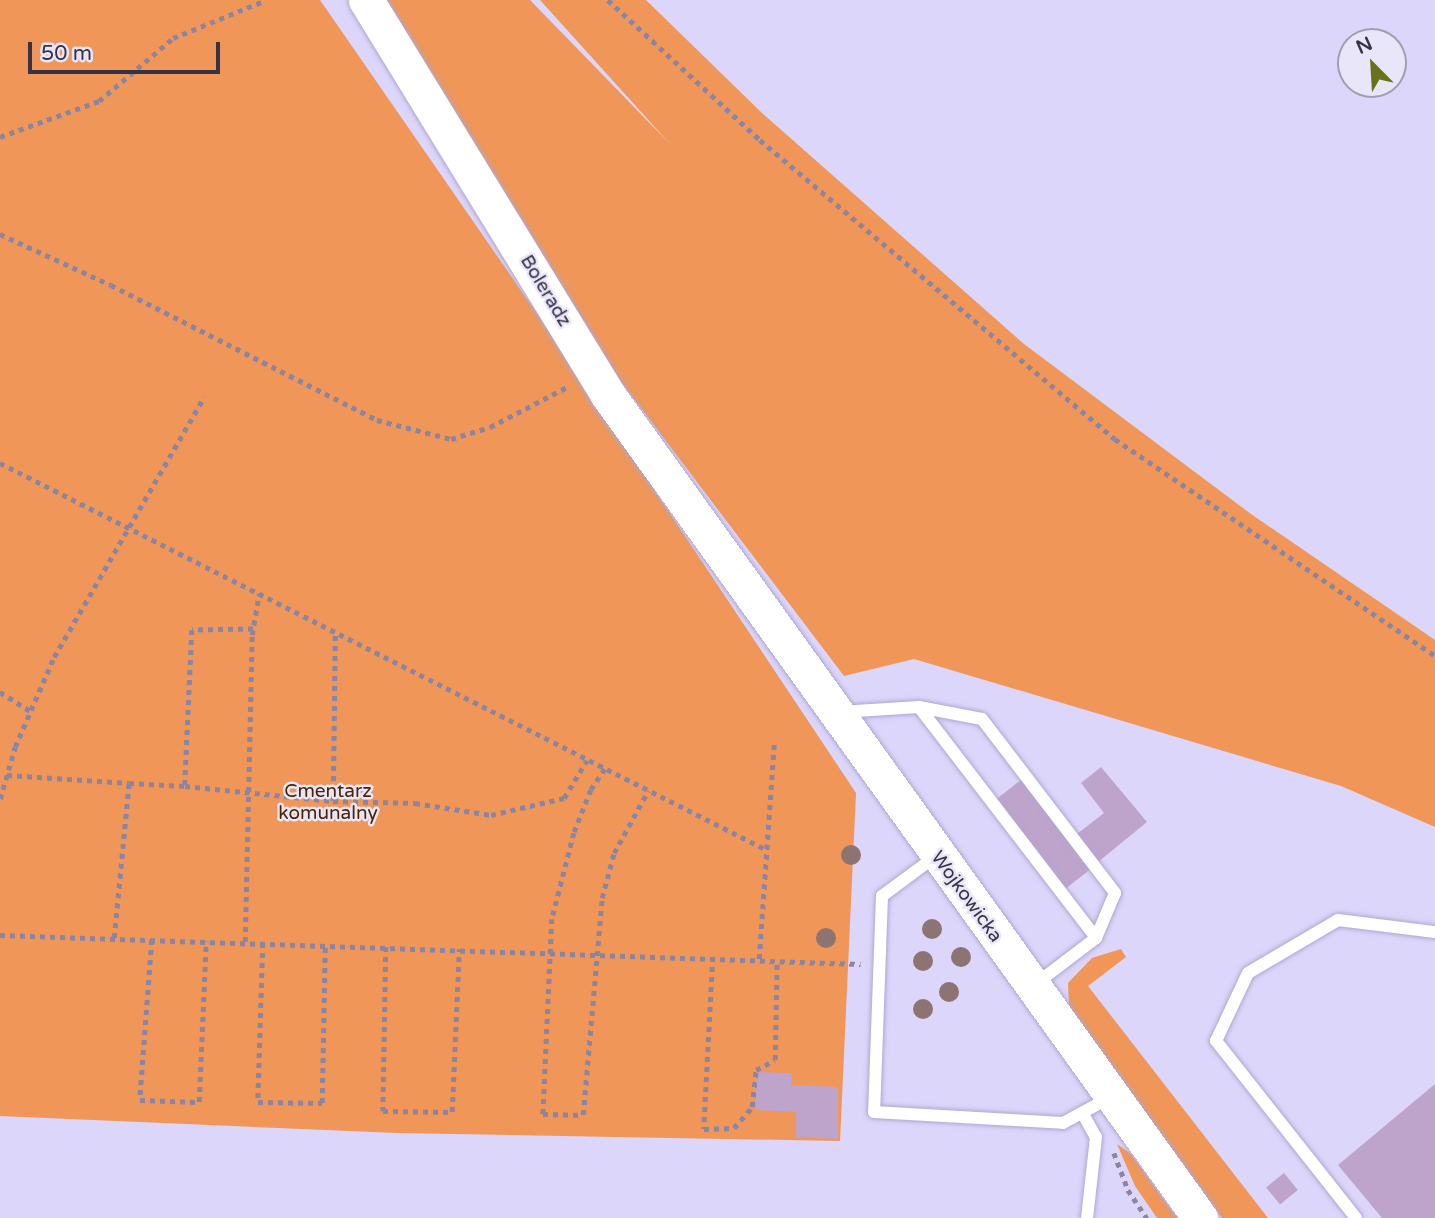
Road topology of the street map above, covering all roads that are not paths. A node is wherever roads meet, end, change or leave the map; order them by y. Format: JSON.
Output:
{"nodes":[{"id":1,"x":366,"y":0,"type":"edge"},
{"id":2,"x":736,"y":573,"type":"joint"},
{"id":3,"x":919,"y":707,"type":"junction"},
{"id":4,"x":833,"y":713,"type":"junction"},
{"id":5,"x":936,"y":855,"type":"junction"},
{"id":6,"x":1435,"y":932,"type":"edge"},
{"id":7,"x":1096,"y":938,"type":"junction"},
{"id":8,"x":1031,"y":987,"type":"junction"},
{"id":9,"x":1094,"y":1107,"type":"junction"},
{"id":10,"x":1087,"y":1218,"type":"edge"},
{"id":11,"x":1200,"y":1218,"type":"edge"},
{"id":12,"x":1356,"y":1218,"type":"edge"}],
"edges":[{"from":1,"to":2,"type":"street","name":"Boleradz"},
{"from":2,"to":4,"type":"street","name":"Wojkowicka"},
{"from":3,"to":4,"type":"lane"},
{"from":3,"to":7,"type":"lane"},
{"from":3,"to":7,"type":"lane"},
{"from":4,"to":5,"type":"street","name":"Wojkowicka"},
{"from":5,"to":8,"type":"street","name":"Wojkowicka"},
{"from":5,"to":9,"type":"lane"},
{"from":6,"to":12,"type":"lane"},
{"from":7,"to":8,"type":"lane"},
{"from":8,"to":9,"type":"street","name":"Wojkowicka"},
{"from":9,"to":10,"type":"lane"},
{"from":9,"to":11,"type":"street","name":"Wojkowicka"}]}
